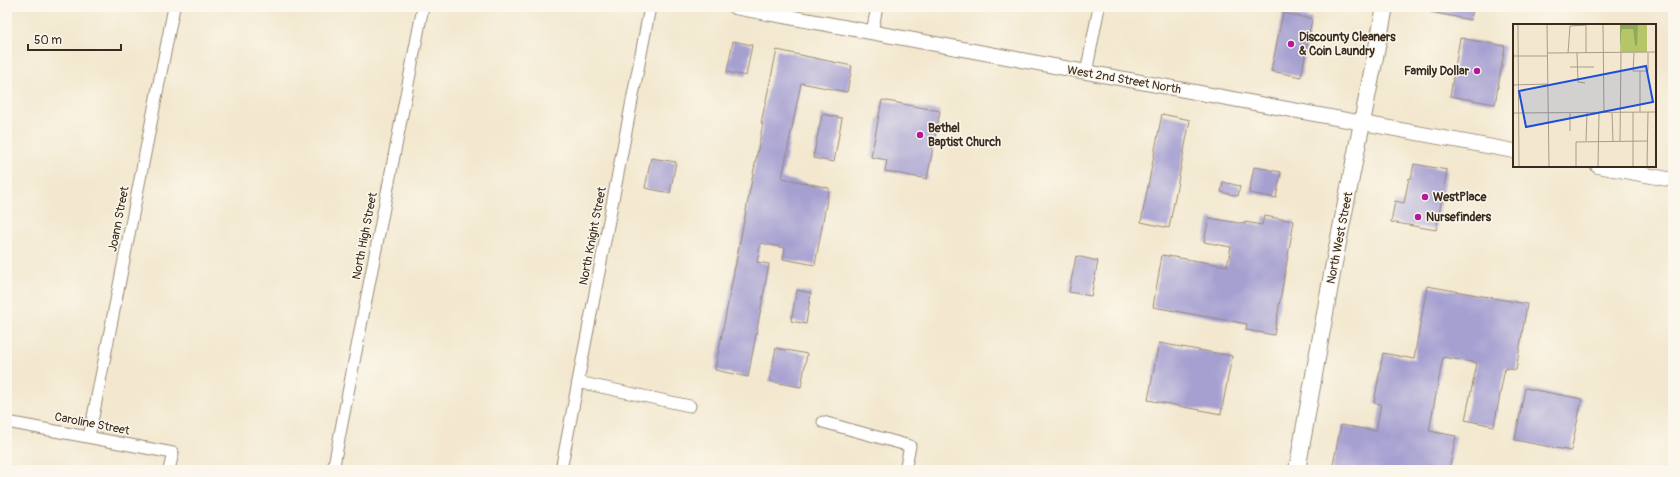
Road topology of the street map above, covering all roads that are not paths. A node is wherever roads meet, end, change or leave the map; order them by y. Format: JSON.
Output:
{"nodes":[{"id":1,"x":174,"y":7,"type":"edge"},
{"id":2,"x":423,"y":7,"type":"edge"},
{"id":3,"x":650,"y":7,"type":"edge"},
{"id":4,"x":735,"y":7,"type":"edge"},
{"id":5,"x":877,"y":7,"type":"edge"},
{"id":6,"x":1099,"y":7,"type":"edge"},
{"id":7,"x":1385,"y":7,"type":"edge"},
{"id":8,"x":872,"y":32,"type":"junction"},
{"id":9,"x":1086,"y":73,"type":"junction"},
{"id":10,"x":1362,"y":124,"type":"junction"},
{"id":11,"x":1513,"y":151,"type":"edge"},
{"id":12,"x":1603,"y":167,"type":"edge"},
{"id":13,"x":1673,"y":180,"type":"edge"},
{"id":14,"x":578,"y":382,"type":"junction"},
{"id":15,"x":690,"y":406,"type":"dead end"},
{"id":16,"x":7,"y":422,"type":"edge"},
{"id":17,"x":823,"y":422,"type":"dead end"},
{"id":18,"x":89,"y":437,"type":"junction"},
{"id":19,"x":169,"y":470,"type":"edge"},
{"id":20,"x":333,"y":470,"type":"edge"},
{"id":21,"x":562,"y":470,"type":"edge"},
{"id":22,"x":905,"y":470,"type":"edge"},
{"id":23,"x":1297,"y":470,"type":"edge"}],
"edges":[{"from":1,"to":18,"type":"street","name":"Joann Street"},
{"from":2,"to":20,"type":"street","name":"North High Street"},
{"from":3,"to":14,"type":"street","name":"North Knight Street"},
{"from":4,"to":8,"type":"street","name":"West 2nd Street North"},
{"from":5,"to":8,"type":"street"},
{"from":6,"to":9,"type":"street"},
{"from":7,"to":10,"type":"main road","name":"North West Street"},
{"from":8,"to":9,"type":"street","name":"West 2nd Street North"},
{"from":9,"to":10,"type":"street","name":"West 2nd Street North"},
{"from":10,"to":11,"type":"street","name":"West 2nd Street North"},
{"from":10,"to":23,"type":"main road","name":"North West Street"},
{"from":12,"to":13,"type":"street"},
{"from":14,"to":15,"type":"street"},
{"from":14,"to":21,"type":"street","name":"North Knight Street"},
{"from":16,"to":18,"type":"street","name":"Caroline Street"},
{"from":17,"to":22,"type":"street"},
{"from":18,"to":19,"type":"street","name":"Caroline Street"}]}
